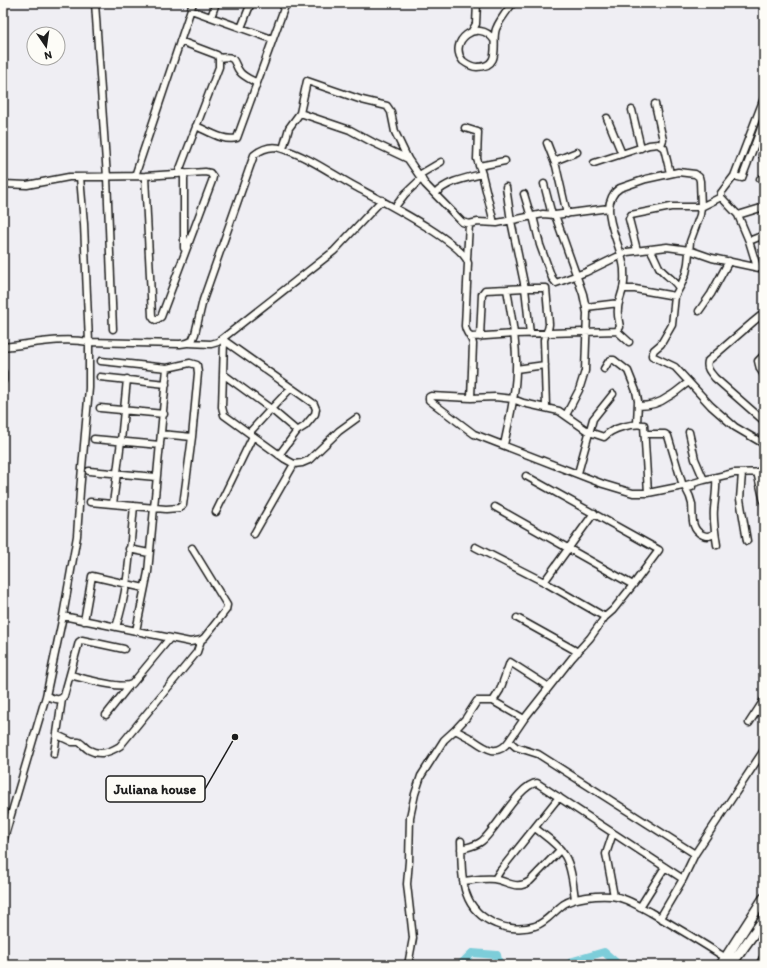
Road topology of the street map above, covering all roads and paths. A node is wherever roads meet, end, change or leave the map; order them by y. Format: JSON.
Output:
{"nodes":[{"id":1,"x":95,"y":3,"type":"edge"},
{"id":2,"x":193,"y":3,"type":"edge"},
{"id":3,"x":216,"y":3,"type":"edge"},
{"id":4,"x":251,"y":3,"type":"edge"},
{"id":5,"x":286,"y":3,"type":"edge"},
{"id":6,"x":477,"y":3,"type":"edge"},
{"id":7,"x":513,"y":3,"type":"edge"},
{"id":8,"x":191,"y":10,"type":"junction"},
{"id":9,"x":211,"y":17,"type":"junction"},
{"id":10,"x":242,"y":28,"type":"junction"},
{"id":11,"x":472,"y":31,"type":"junction"},
{"id":12,"x":272,"y":39,"type":"junction"},
{"id":13,"x":494,"y":40,"type":"junction"},
{"id":14,"x":180,"y":41,"type":"junction"},
{"id":15,"x":219,"y":58,"type":"junction"},
{"id":16,"x":257,"y":82,"type":"junction"},
{"id":17,"x":764,"y":98,"type":"edge"},
{"id":18,"x":655,"y":104,"type":"dead end"},
{"id":19,"x":632,"y":110,"type":"dead end"},
{"id":20,"x":300,"y":113,"type":"junction"},
{"id":21,"x":607,"y":118,"type":"dead end"},
{"id":22,"x":764,"y":120,"type":"edge"},
{"id":23,"x":196,"y":126,"type":"junction"},
{"id":24,"x":465,"y":128,"type":"dead end"},
{"id":25,"x":547,"y":143,"type":"dead end"},
{"id":26,"x":661,"y":145,"type":"junction"},
{"id":27,"x":283,"y":148,"type":"junction"},
{"id":28,"x":641,"y":148,"type":"junction"},
{"id":29,"x":577,"y":152,"type":"dead end"},
{"id":30,"x":622,"y":154,"type":"junction"},
{"id":31,"x":408,"y":159,"type":"junction"},
{"id":32,"x":505,"y":161,"type":"dead end"},
{"id":33,"x":554,"y":161,"type":"junction"},
{"id":34,"x":441,"y":162,"type":"dead end"},
{"id":35,"x":594,"y":163,"type":"dead end"},
{"id":36,"x":479,"y":166,"type":"junction"},
{"id":37,"x":670,"y":173,"type":"junction"},
{"id":38,"x":181,"y":174,"type":"junction"},
{"id":39,"x":482,"y":174,"type":"junction"},
{"id":40,"x":135,"y":176,"type":"junction"},
{"id":41,"x":145,"y":176,"type":"junction"},
{"id":42,"x":421,"y":176,"type":"junction"},
{"id":43,"x":734,"y":176,"type":"junction"},
{"id":44,"x":80,"y":177,"type":"junction"},
{"id":45,"x":107,"y":177,"type":"junction"},
{"id":46,"x":3,"y":184,"type":"edge"},
{"id":47,"x":544,"y":184,"type":"dead end"},
{"id":48,"x":506,"y":188,"type":"dead end"},
{"id":49,"x":435,"y":194,"type":"junction"},
{"id":50,"x":524,"y":194,"type":"dead end"},
{"id":51,"x":721,"y":197,"type":"junction"},
{"id":52,"x":382,"y":200,"type":"junction"},
{"id":53,"x":395,"y":207,"type":"junction"},
{"id":54,"x":701,"y":207,"type":"junction"},
{"id":55,"x":764,"y":207,"type":"edge"},
{"id":56,"x":609,"y":208,"type":"junction"},
{"id":57,"x":567,"y":214,"type":"junction"},
{"id":58,"x":554,"y":215,"type":"junction"},
{"id":59,"x":738,"y":215,"type":"junction"},
{"id":60,"x":532,"y":217,"type":"junction"},
{"id":61,"x":511,"y":221,"type":"junction"},
{"id":62,"x":494,"y":223,"type":"junction"},
{"id":63,"x":469,"y":224,"type":"junction"},
{"id":64,"x":764,"y":235,"type":"edge"},
{"id":65,"x":749,"y":241,"type":"junction"},
{"id":66,"x":650,"y":249,"type":"junction"},
{"id":67,"x":637,"y":250,"type":"junction"},
{"id":68,"x":689,"y":250,"type":"junction"},
{"id":69,"x":184,"y":251,"type":"junction"},
{"id":70,"x":621,"y":254,"type":"junction"},
{"id":71,"x":467,"y":259,"type":"junction"},
{"id":72,"x":728,"y":261,"type":"junction"},
{"id":73,"x":757,"y":266,"type":"junction"},
{"id":74,"x":764,"y":269,"type":"edge"},
{"id":75,"x":577,"y":275,"type":"junction"},
{"id":76,"x":525,"y":288,"type":"junction"},
{"id":77,"x":679,"y":288,"type":"junction"},
{"id":78,"x":507,"y":289,"type":"junction"},
{"id":79,"x":623,"y":289,"type":"junction"},
{"id":80,"x":675,"y":296,"type":"junction"},
{"id":81,"x":619,"y":304,"type":"junction"},
{"id":82,"x":586,"y":307,"type":"junction"},
{"id":83,"x":699,"y":311,"type":"dead end"},
{"id":84,"x":764,"y":314,"type":"edge"},
{"id":85,"x":113,"y":330,"type":"dead end"},
{"id":86,"x":617,"y":331,"type":"junction"},
{"id":87,"x":587,"y":332,"type":"junction"},
{"id":88,"x":515,"y":334,"type":"junction"},
{"id":89,"x":530,"y":334,"type":"junction"},
{"id":90,"x":545,"y":334,"type":"junction"},
{"id":91,"x":480,"y":336,"type":"junction"},
{"id":92,"x":471,"y":337,"type":"junction"},
{"id":93,"x":223,"y":340,"type":"junction"},
{"id":94,"x":89,"y":342,"type":"junction"},
{"id":95,"x":629,"y":342,"type":"dead end"},
{"id":96,"x":187,"y":343,"type":"junction"},
{"id":97,"x":3,"y":347,"type":"edge"},
{"id":98,"x":764,"y":354,"type":"edge"},
{"id":99,"x":101,"y":361,"type":"dead end"},
{"id":100,"x":545,"y":365,"type":"junction"},
{"id":101,"x":167,"y":368,"type":"junction"},
{"id":102,"x":516,"y":369,"type":"junction"},
{"id":103,"x":604,"y":369,"type":"dead end"},
{"id":104,"x":3,"y":372,"type":"edge"},
{"id":105,"x":223,"y":374,"type":"junction"},
{"id":106,"x":764,"y":374,"type":"edge"},
{"id":107,"x":100,"y":377,"type":"dead end"},
{"id":108,"x":127,"y":379,"type":"junction"},
{"id":109,"x":3,"y":381,"type":"edge"},
{"id":110,"x":689,"y":382,"type":"junction"},
{"id":111,"x":166,"y":384,"type":"junction"},
{"id":112,"x":291,"y":388,"type":"junction"},
{"id":113,"x":613,"y":394,"type":"dead end"},
{"id":114,"x":471,"y":398,"type":"junction"},
{"id":115,"x":513,"y":399,"type":"junction"},
{"id":116,"x":638,"y":406,"type":"junction"},
{"id":117,"x":546,"y":407,"type":"junction"},
{"id":118,"x":100,"y":408,"type":"dead end"},
{"id":119,"x":271,"y":409,"type":"junction"},
{"id":120,"x":124,"y":410,"type":"junction"},
{"id":121,"x":164,"y":414,"type":"junction"},
{"id":122,"x":566,"y":415,"type":"junction"},
{"id":123,"x":357,"y":418,"type":"dead end"},
{"id":124,"x":764,"y":421,"type":"edge"},
{"id":125,"x":637,"y":424,"type":"junction"},
{"id":126,"x":297,"y":431,"type":"junction"},
{"id":127,"x":589,"y":432,"type":"junction"},
{"id":128,"x":689,"y":432,"type":"dead end"},
{"id":129,"x":161,"y":434,"type":"junction"},
{"id":130,"x":645,"y":434,"type":"junction"},
{"id":131,"x":251,"y":435,"type":"junction"},
{"id":132,"x":192,"y":437,"type":"junction"},
{"id":133,"x":94,"y":439,"type":"dead end"},
{"id":134,"x":121,"y":441,"type":"junction"},
{"id":135,"x":764,"y":444,"type":"edge"},
{"id":136,"x":160,"y":445,"type":"junction"},
{"id":137,"x":504,"y":445,"type":"junction"},
{"id":138,"x":279,"y":454,"type":"junction"},
{"id":139,"x":294,"y":464,"type":"junction"},
{"id":140,"x":89,"y":471,"type":"dead end"},
{"id":141,"x":118,"y":472,"type":"junction"},
{"id":142,"x":757,"y":472,"type":"junction"},
{"id":143,"x":764,"y":472,"type":"edge"},
{"id":144,"x":578,"y":473,"type":"junction"},
{"id":145,"x":742,"y":473,"type":"junction"},
{"id":146,"x":526,"y":476,"type":"dead end"},
{"id":147,"x":156,"y":477,"type":"junction"},
{"id":148,"x":716,"y":477,"type":"junction"},
{"id":149,"x":704,"y":480,"type":"junction"},
{"id":150,"x":698,"y":482,"type":"junction"},
{"id":151,"x":683,"y":486,"type":"junction"},
{"id":152,"x":648,"y":493,"type":"junction"},
{"id":153,"x":90,"y":502,"type":"dead end"},
{"id":154,"x":764,"y":502,"type":"edge"},
{"id":155,"x":113,"y":504,"type":"junction"},
{"id":156,"x":134,"y":506,"type":"junction"},
{"id":157,"x":153,"y":508,"type":"junction"},
{"id":158,"x":495,"y":508,"type":"dead end"},
{"id":159,"x":216,"y":512,"type":"dead end"},
{"id":160,"x":594,"y":513,"type":"junction"},
{"id":161,"x":715,"y":533,"type":"junction"},
{"id":162,"x":254,"y":534,"type":"dead end"},
{"id":163,"x":747,"y":541,"type":"dead end"},
{"id":164,"x":717,"y":545,"type":"dead end"},
{"id":165,"x":475,"y":547,"type":"dead end"},
{"id":166,"x":192,"y":548,"type":"dead end"},
{"id":167,"x":130,"y":549,"type":"junction"},
{"id":168,"x":568,"y":549,"type":"junction"},
{"id":169,"x":149,"y":553,"type":"junction"},
{"id":170,"x":544,"y":582,"type":"junction"},
{"id":171,"x":125,"y":583,"type":"junction"},
{"id":172,"x":633,"y":585,"type":"junction"},
{"id":173,"x":144,"y":588,"type":"junction"},
{"id":174,"x":63,"y":616,"type":"junction"},
{"id":175,"x":605,"y":617,"type":"junction"},
{"id":176,"x":517,"y":618,"type":"dead end"},
{"id":177,"x":84,"y":621,"type":"junction"},
{"id":178,"x":116,"y":627,"type":"junction"},
{"id":179,"x":136,"y":631,"type":"junction"},
{"id":180,"x":170,"y":638,"type":"junction"},
{"id":181,"x":201,"y":640,"type":"junction"},
{"id":182,"x":124,"y":648,"type":"dead end"},
{"id":183,"x":578,"y":652,"type":"junction"},
{"id":184,"x":70,"y":675,"type":"junction"},
{"id":185,"x":129,"y":686,"type":"junction"},
{"id":186,"x":549,"y":686,"type":"junction"},
{"id":187,"x":46,"y":696,"type":"junction"},
{"id":188,"x":62,"y":698,"type":"junction"},
{"id":189,"x":764,"y":700,"type":"edge"},
{"id":190,"x":493,"y":701,"type":"junction"},
{"id":191,"x":106,"y":715,"type":"dead end"},
{"id":192,"x":524,"y":719,"type":"junction"},
{"id":193,"x":749,"y":722,"type":"dead end"},
{"id":194,"x":455,"y":730,"type":"junction"},
{"id":195,"x":57,"y":735,"type":"junction"},
{"id":196,"x":509,"y":741,"type":"junction"},
{"id":197,"x":764,"y":750,"type":"edge"},
{"id":198,"x":54,"y":754,"type":"dead end"},
{"id":199,"x":559,"y":797,"type":"junction"},
{"id":200,"x":535,"y":828,"type":"junction"},
{"id":201,"x":613,"y":832,"type":"junction"},
{"id":202,"x":461,"y":841,"type":"dead end"},
{"id":203,"x":3,"y":842,"type":"edge"},
{"id":204,"x":461,"y":849,"type":"junction"},
{"id":205,"x":560,"y":850,"type":"junction"},
{"id":206,"x":695,"y":854,"type":"junction"},
{"id":207,"x":665,"y":866,"type":"junction"},
{"id":208,"x":683,"y":879,"type":"junction"},
{"id":209,"x":495,"y":880,"type":"junction"},
{"id":210,"x":463,"y":881,"type":"junction"},
{"id":211,"x":614,"y":896,"type":"junction"},
{"id":212,"x":764,"y":898,"type":"edge"},
{"id":213,"x":576,"y":899,"type":"junction"},
{"id":214,"x":640,"y":907,"type":"junction"},
{"id":215,"x":660,"y":918,"type":"junction"},
{"id":216,"x":764,"y":919,"type":"edge"},
{"id":217,"x":764,"y":959,"type":"edge"},
{"id":218,"x":726,"y":963,"type":"edge"},
{"id":219,"x":408,"y":965,"type":"edge"},
{"id":220,"x":761,"y":965,"type":"edge"}],
"edges":[{"from":1,"to":45,"type":"street"},
{"from":2,"to":8,"type":"street"},
{"from":3,"to":9,"type":"street"},
{"from":4,"to":10,"type":"street"},
{"from":5,"to":12,"type":"street"},
{"from":6,"to":11,"type":"street"},
{"from":7,"to":13,"type":"street"},
{"from":8,"to":9,"type":"street"},
{"from":8,"to":14,"type":"street"},
{"from":9,"to":10,"type":"street"},
{"from":10,"to":12,"type":"street"},
{"from":11,"to":13,"type":"street"},
{"from":11,"to":13,"type":"street"},
{"from":12,"to":16,"type":"street"},
{"from":14,"to":15,"type":"street"},
{"from":14,"to":40,"type":"street"},
{"from":15,"to":16,"type":"street"},
{"from":15,"to":23,"type":"street"},
{"from":16,"to":23,"type":"street"},
{"from":17,"to":43,"type":"street"},
{"from":18,"to":26,"type":"street"},
{"from":19,"to":28,"type":"street"},
{"from":20,"to":27,"type":"street"},
{"from":20,"to":31,"type":"street"},
{"from":20,"to":31,"type":"street"},
{"from":21,"to":30,"type":"street"},
{"from":22,"to":43,"type":"street"},
{"from":23,"to":38,"type":"street"},
{"from":24,"to":36,"type":"street"},
{"from":25,"to":33,"type":"street"},
{"from":26,"to":28,"type":"street"},
{"from":26,"to":37,"type":"street"},
{"from":27,"to":52,"type":"street"},
{"from":27,"to":96,"type":"street"},
{"from":28,"to":30,"type":"street"},
{"from":29,"to":33,"type":"street"},
{"from":30,"to":35,"type":"street"},
{"from":31,"to":42,"type":"street"},
{"from":32,"to":36,"type":"street"},
{"from":33,"to":57,"type":"street"},
{"from":34,"to":42,"type":"street"},
{"from":36,"to":39,"type":"street"},
{"from":37,"to":54,"type":"street"},
{"from":37,"to":56,"type":"street"},
{"from":38,"to":41,"type":"street"},
{"from":38,"to":69,"type":"street"},
{"from":38,"to":69,"type":"street"},
{"from":39,"to":49,"type":"street"},
{"from":39,"to":62,"type":"street"},
{"from":40,"to":41,"type":"street"},
{"from":40,"to":45,"type":"street"},
{"from":41,"to":69,"type":"street"},
{"from":42,"to":49,"type":"street"},
{"from":42,"to":53,"type":"street"},
{"from":43,"to":51,"type":"street"},
{"from":44,"to":45,"type":"street"},
{"from":44,"to":46,"type":"street"},
{"from":44,"to":94,"type":"street"},
{"from":45,"to":85,"type":"street"},
{"from":47,"to":58,"type":"street"},
{"from":48,"to":61,"type":"street"},
{"from":49,"to":63,"type":"street"},
{"from":50,"to":60,"type":"street"},
{"from":51,"to":54,"type":"street"},
{"from":51,"to":59,"type":"street"},
{"from":52,"to":53,"type":"street"},
{"from":52,"to":93,"type":"street"},
{"from":53,"to":71,"type":"street"},
{"from":54,"to":67,"type":"street"},
{"from":54,"to":68,"type":"street"},
{"from":55,"to":59,"type":"street"},
{"from":56,"to":57,"type":"street"},
{"from":56,"to":70,"type":"street"},
{"from":57,"to":58,"type":"street"},
{"from":58,"to":60,"type":"street"},
{"from":58,"to":75,"type":"street"},
{"from":59,"to":65,"type":"street"},
{"from":60,"to":61,"type":"street"},
{"from":60,"to":75,"type":"street"},
{"from":61,"to":62,"type":"street"},
{"from":61,"to":76,"type":"street"},
{"from":62,"to":63,"type":"street"},
{"from":63,"to":71,"type":"street"},
{"from":64,"to":65,"type":"street"},
{"from":65,"to":73,"type":"street"},
{"from":66,"to":67,"type":"street"},
{"from":66,"to":68,"type":"street"},
{"from":66,"to":77,"type":"street"},
{"from":67,"to":70,"type":"street"},
{"from":68,"to":72,"type":"street"},
{"from":68,"to":77,"type":"street"},
{"from":70,"to":75,"type":"street"},
{"from":70,"to":79,"type":"street"},
{"from":71,"to":92,"type":"street"},
{"from":72,"to":73,"type":"street"},
{"from":72,"to":83,"type":"street"},
{"from":73,"to":74,"type":"street"},
{"from":75,"to":82,"type":"street"},
{"from":76,"to":78,"type":"street"},
{"from":76,"to":89,"type":"street"},
{"from":76,"to":90,"type":"street"},
{"from":77,"to":80,"type":"street"},
{"from":78,"to":88,"type":"street"},
{"from":78,"to":91,"type":"street"},
{"from":79,"to":80,"type":"street"},
{"from":79,"to":81,"type":"street"},
{"from":80,"to":110,"type":"street"},
{"from":81,"to":82,"type":"street"},
{"from":81,"to":86,"type":"street"},
{"from":82,"to":87,"type":"street"},
{"from":84,"to":124,"type":"street"},
{"from":86,"to":87,"type":"street"},
{"from":86,"to":95,"type":"street"},
{"from":87,"to":90,"type":"street"},
{"from":87,"to":122,"type":"street"},
{"from":88,"to":89,"type":"street"},
{"from":88,"to":91,"type":"street"},
{"from":88,"to":102,"type":"street"},
{"from":89,"to":90,"type":"street"},
{"from":90,"to":100,"type":"street"},
{"from":91,"to":92,"type":"street"},
{"from":92,"to":114,"type":"street"},
{"from":93,"to":96,"type":"street"},
{"from":93,"to":105,"type":"street"},
{"from":93,"to":112,"type":"street"},
{"from":94,"to":96,"type":"street"},
{"from":94,"to":97,"type":"street"},
{"from":94,"to":174,"type":"street"},
{"from":98,"to":106,"type":"street"},
{"from":99,"to":101,"type":"street"},
{"from":100,"to":102,"type":"street"},
{"from":100,"to":117,"type":"street"},
{"from":101,"to":111,"type":"street"},
{"from":101,"to":132,"type":"street"},
{"from":102,"to":115,"type":"street"},
{"from":103,"to":116,"type":"street"},
{"from":104,"to":109,"type":"street"},
{"from":105,"to":119,"type":"street"},
{"from":105,"to":131,"type":"street"},
{"from":107,"to":108,"type":"street"},
{"from":108,"to":111,"type":"street"},
{"from":108,"to":120,"type":"street"},
{"from":110,"to":116,"type":"street"},
{"from":110,"to":135,"type":"street"},
{"from":111,"to":121,"type":"street"},
{"from":112,"to":119,"type":"street"},
{"from":112,"to":126,"type":"street"},
{"from":113,"to":127,"type":"street"},
{"from":114,"to":115,"type":"street"},
{"from":114,"to":137,"type":"street"},
{"from":115,"to":117,"type":"street"},
{"from":115,"to":137,"type":"street"},
{"from":116,"to":125,"type":"street"},
{"from":117,"to":122,"type":"street"},
{"from":118,"to":120,"type":"street"},
{"from":119,"to":126,"type":"street"},
{"from":119,"to":131,"type":"street"},
{"from":120,"to":121,"type":"street"},
{"from":120,"to":134,"type":"street"},
{"from":121,"to":129,"type":"street"},
{"from":122,"to":127,"type":"street"},
{"from":123,"to":139,"type":"street"},
{"from":125,"to":127,"type":"street"},
{"from":125,"to":130,"type":"street"},
{"from":126,"to":138,"type":"street"},
{"from":127,"to":144,"type":"street"},
{"from":128,"to":149,"type":"street"},
{"from":129,"to":132,"type":"street"},
{"from":129,"to":136,"type":"street"},
{"from":130,"to":151,"type":"street"},
{"from":130,"to":152,"type":"street"},
{"from":131,"to":138,"type":"street"},
{"from":131,"to":159,"type":"street"},
{"from":132,"to":157,"type":"street"},
{"from":133,"to":134,"type":"street"},
{"from":134,"to":136,"type":"street"},
{"from":134,"to":141,"type":"street"},
{"from":136,"to":147,"type":"street"},
{"from":137,"to":144,"type":"street"},
{"from":138,"to":139,"type":"street"},
{"from":139,"to":162,"type":"street"},
{"from":140,"to":141,"type":"street"},
{"from":141,"to":147,"type":"street"},
{"from":141,"to":155,"type":"street"},
{"from":142,"to":143,"type":"street"},
{"from":142,"to":145,"type":"street"},
{"from":142,"to":154,"type":"street"},
{"from":144,"to":152,"type":"street"},
{"from":145,"to":148,"type":"street"},
{"from":145,"to":163,"type":"street"},
{"from":146,"to":160,"type":"street"},
{"from":147,"to":157,"type":"street"},
{"from":148,"to":149,"type":"street"},
{"from":148,"to":161,"type":"street"},
{"from":149,"to":150,"type":"street"},
{"from":150,"to":151,"type":"street"},
{"from":150,"to":161,"type":"street"},
{"from":151,"to":152,"type":"street"},
{"from":153,"to":155,"type":"street"},
{"from":155,"to":156,"type":"street"},
{"from":156,"to":157,"type":"street"},
{"from":156,"to":167,"type":"street"},
{"from":157,"to":169,"type":"street"},
{"from":158,"to":168,"type":"street"},
{"from":160,"to":168,"type":"street"},
{"from":160,"to":172,"type":"street"},
{"from":161,"to":164,"type":"street"},
{"from":165,"to":170,"type":"street"},
{"from":166,"to":181,"type":"street"},
{"from":167,"to":169,"type":"street"},
{"from":167,"to":171,"type":"street"},
{"from":168,"to":170,"type":"street"},
{"from":168,"to":172,"type":"street"},
{"from":169,"to":173,"type":"street"},
{"from":170,"to":175,"type":"street"},
{"from":171,"to":173,"type":"street"},
{"from":171,"to":177,"type":"street"},
{"from":171,"to":178,"type":"street"},
{"from":172,"to":175,"type":"street"},
{"from":173,"to":179,"type":"street"},
{"from":174,"to":177,"type":"street"},
{"from":174,"to":187,"type":"street"},
{"from":175,"to":183,"type":"street"},
{"from":176,"to":183,"type":"street"},
{"from":177,"to":178,"type":"street"},
{"from":178,"to":179,"type":"street"},
{"from":179,"to":180,"type":"street"},
{"from":180,"to":181,"type":"street"},
{"from":180,"to":185,"type":"street"},
{"from":181,"to":195,"type":"street"},
{"from":182,"to":184,"type":"street"},
{"from":183,"to":186,"type":"street"},
{"from":184,"to":185,"type":"street"},
{"from":184,"to":188,"type":"street"},
{"from":185,"to":191,"type":"street"},
{"from":186,"to":190,"type":"street"},
{"from":186,"to":192,"type":"street"},
{"from":187,"to":188,"type":"street"},
{"from":187,"to":203,"type":"street"},
{"from":188,"to":195,"type":"street"},
{"from":189,"to":193,"type":"street"},
{"from":190,"to":192,"type":"street"},
{"from":190,"to":194,"type":"street"},
{"from":192,"to":196,"type":"street"},
{"from":194,"to":196,"type":"street"},
{"from":194,"to":219,"type":"street"},
{"from":195,"to":198,"type":"street"},
{"from":196,"to":206,"type":"street"},
{"from":197,"to":206,"type":"street"},
{"from":199,"to":200,"type":"street"},
{"from":199,"to":201,"type":"street"},
{"from":199,"to":204,"type":"street"},
{"from":200,"to":205,"type":"street"},
{"from":200,"to":209,"type":"street"},
{"from":201,"to":207,"type":"street"},
{"from":201,"to":211,"type":"street"},
{"from":202,"to":204,"type":"street"},
{"from":204,"to":210,"type":"street"},
{"from":205,"to":209,"type":"street"},
{"from":205,"to":213,"type":"street"},
{"from":206,"to":208,"type":"street"},
{"from":207,"to":208,"type":"street"},
{"from":207,"to":214,"type":"street"},
{"from":208,"to":215,"type":"street"},
{"from":209,"to":210,"type":"street"},
{"from":210,"to":213,"type":"street"},
{"from":211,"to":213,"type":"street"},
{"from":211,"to":214,"type":"street"},
{"from":212,"to":218,"type":"highway"},
{"from":214,"to":215,"type":"street"},
{"from":215,"to":218,"type":"street"},
{"from":216,"to":218,"type":"highway"},
{"from":217,"to":220,"type":"highway"}]}
